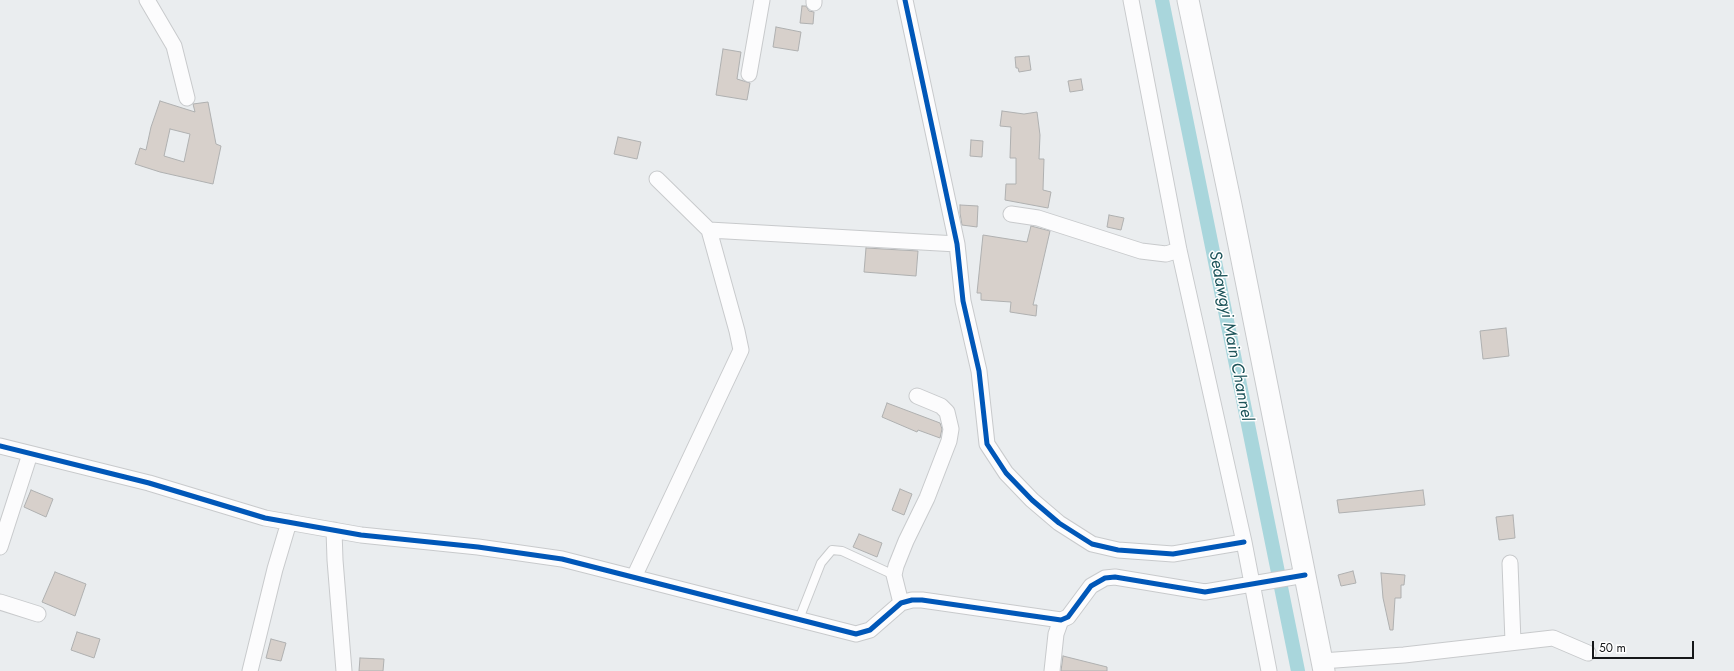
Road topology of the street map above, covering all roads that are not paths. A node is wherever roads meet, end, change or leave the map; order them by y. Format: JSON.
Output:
{"nodes":[{"id":1,"x":147,"y":0,"type":"edge"},
{"id":2,"x":762,"y":0,"type":"edge"},
{"id":3,"x":905,"y":0,"type":"edge"},
{"id":4,"x":1131,"y":0,"type":"edge"},
{"id":5,"x":1188,"y":0,"type":"edge"},
{"id":6,"x":750,"y":74,"type":"dead end"},
{"id":7,"x":187,"y":98,"type":"dead end"},
{"id":8,"x":657,"y":179,"type":"dead end"},
{"id":9,"x":1011,"y":214,"type":"dead end"},
{"id":10,"x":709,"y":230,"type":"junction"},
{"id":11,"x":957,"y":244,"type":"junction"},
{"id":12,"x":1179,"y":250,"type":"junction"},
{"id":13,"x":917,"y":396,"type":"dead end"},
{"id":14,"x":0,"y":446,"type":"edge"},
{"id":15,"x":30,"y":454,"type":"junction"},
{"id":16,"x":289,"y":522,"type":"junction"},
{"id":17,"x":334,"y":530,"type":"junction"},
{"id":18,"x":1244,"y":542,"type":"junction"},
{"id":19,"x":0,"y":547,"type":"edge"},
{"id":20,"x":1510,"y":563,"type":"dead end"},
{"id":21,"x":894,"y":575,"type":"junction"},
{"id":22,"x":1302,"y":576,"type":"junction"},
{"id":23,"x":634,"y":577,"type":"junction"},
{"id":24,"x":1257,"y":583,"type":"junction"},
{"id":25,"x":0,"y":602,"type":"edge"},
{"id":26,"x":901,"y":603,"type":"junction"},
{"id":27,"x":38,"y":614,"type":"dead end"},
{"id":28,"x":799,"y":619,"type":"junction"},
{"id":29,"x":1061,"y":620,"type":"junction"},
{"id":30,"x":1513,"y":642,"type":"junction"},
{"id":31,"x":1588,"y":653,"type":"dead end"},
{"id":32,"x":1323,"y":666,"type":"edge"},
{"id":33,"x":250,"y":671,"type":"edge"},
{"id":34,"x":344,"y":671,"type":"edge"},
{"id":35,"x":1052,"y":671,"type":"edge"},
{"id":36,"x":1269,"y":671,"type":"edge"}],
"edges":[{"from":1,"to":7,"type":"street"},
{"from":2,"to":6,"type":"street"},
{"from":3,"to":11,"type":"street"},
{"from":4,"to":12,"type":"street"},
{"from":5,"to":22,"type":"street"},
{"from":8,"to":10,"type":"street"},
{"from":9,"to":12,"type":"street"},
{"from":10,"to":11,"type":"street"},
{"from":10,"to":23,"type":"street"},
{"from":11,"to":18,"type":"street"},
{"from":12,"to":18,"type":"street"},
{"from":13,"to":21,"type":"street"},
{"from":14,"to":15,"type":"street"},
{"from":15,"to":16,"type":"street"},
{"from":15,"to":19,"type":"street"},
{"from":16,"to":17,"type":"street"},
{"from":16,"to":33,"type":"street"},
{"from":17,"to":23,"type":"street"},
{"from":17,"to":34,"type":"street"},
{"from":18,"to":24,"type":"street"},
{"from":20,"to":30,"type":"street"},
{"from":21,"to":26,"type":"street"},
{"from":21,"to":28,"type":"lane"},
{"from":22,"to":24,"type":"street"},
{"from":22,"to":32,"type":"street"},
{"from":23,"to":28,"type":"street"},
{"from":24,"to":29,"type":"street"},
{"from":24,"to":36,"type":"street"},
{"from":25,"to":27,"type":"street"},
{"from":26,"to":28,"type":"street"},
{"from":26,"to":29,"type":"street"},
{"from":29,"to":35,"type":"street"},
{"from":30,"to":31,"type":"street"},
{"from":30,"to":32,"type":"street"}]}
